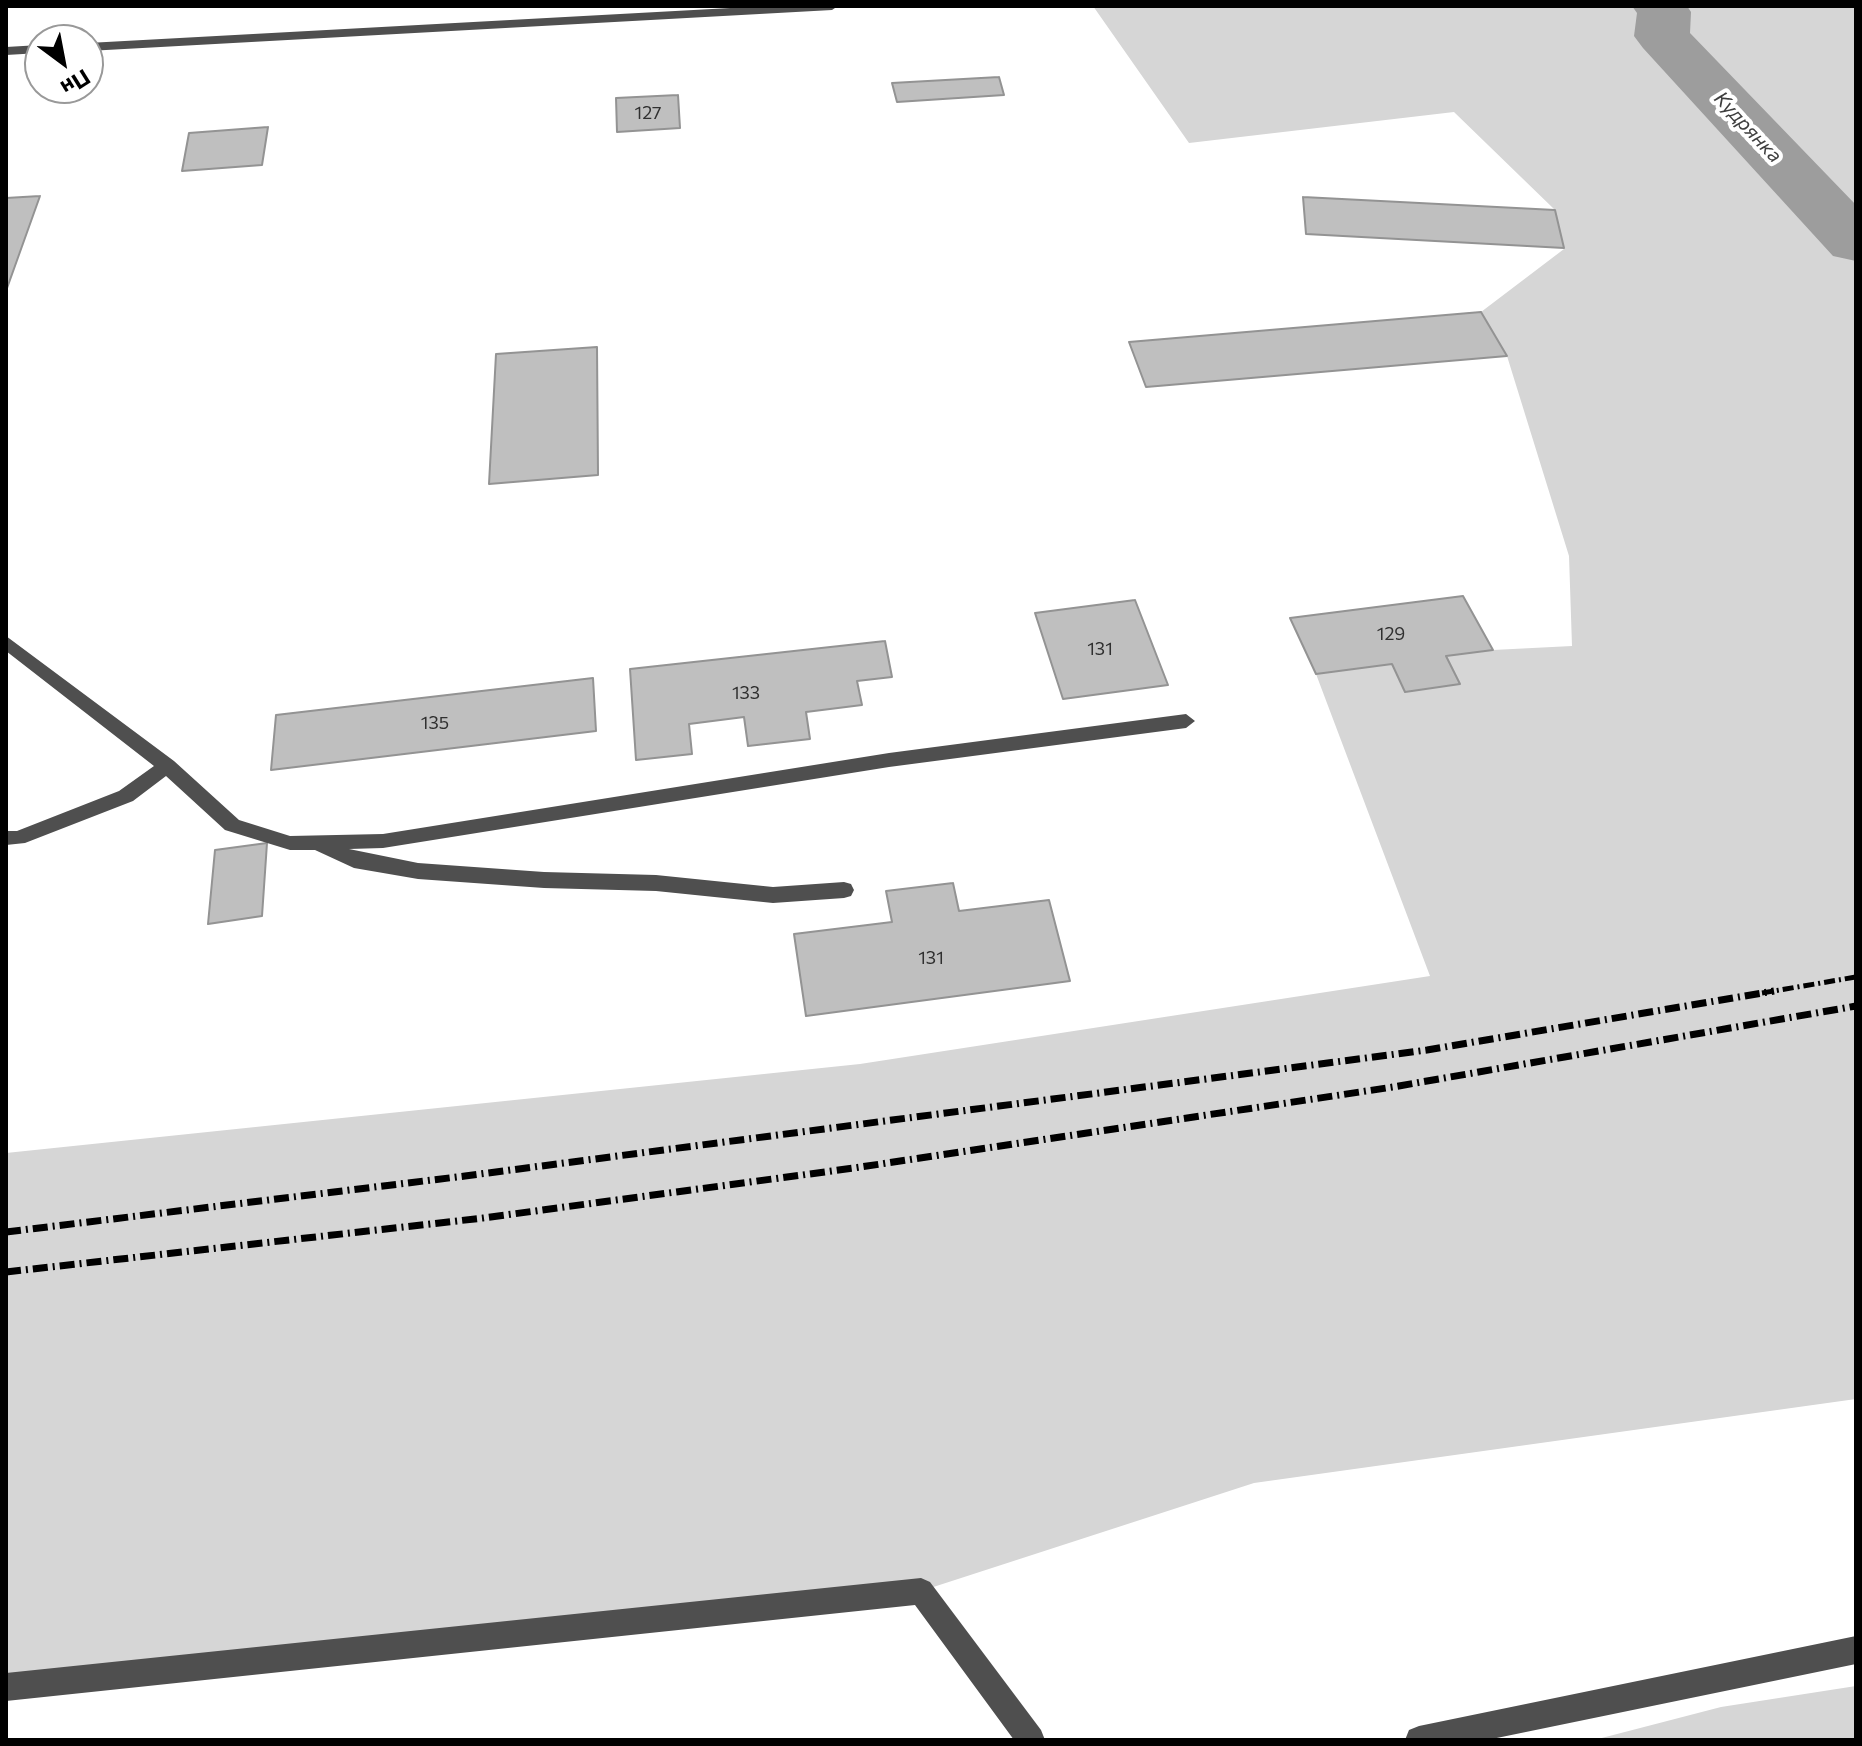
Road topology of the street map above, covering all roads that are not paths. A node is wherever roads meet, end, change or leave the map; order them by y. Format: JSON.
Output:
{"nodes":[{"id":1,"x":832,"y":6,"type":"edge"},
{"id":2,"x":720,"y":9,"type":"edge"},
{"id":3,"x":622,"y":12,"type":"edge"},
{"id":4,"x":104,"y":46,"type":"edge"},
{"id":5,"x":6,"y":642,"type":"edge"},
{"id":6,"x":1186,"y":721,"type":"dead end"},
{"id":7,"x":167,"y":766,"type":"junction"},
{"id":8,"x":6,"y":838,"type":"edge"},
{"id":9,"x":315,"y":842,"type":"junction"},
{"id":10,"x":844,"y":890,"type":"dead end"},
{"id":11,"x":1856,"y":1650,"type":"edge"},
{"id":12,"x":6,"y":1687,"type":"edge"},
{"id":13,"x":1031,"y":1740,"type":"edge"},
{"id":14,"x":1419,"y":1740,"type":"edge"}],
"edges":[{"from":1,"to":2,"type":"street"},
{"from":2,"to":3,"type":"street"},
{"from":3,"to":4,"type":"street"},
{"from":5,"to":7,"type":"street"},
{"from":6,"to":9,"type":"street"},
{"from":7,"to":8,"type":"street"},
{"from":7,"to":9,"type":"street"},
{"from":9,"to":10,"type":"street"},
{"from":11,"to":14,"type":"street"},
{"from":12,"to":13,"type":"street"}]}
